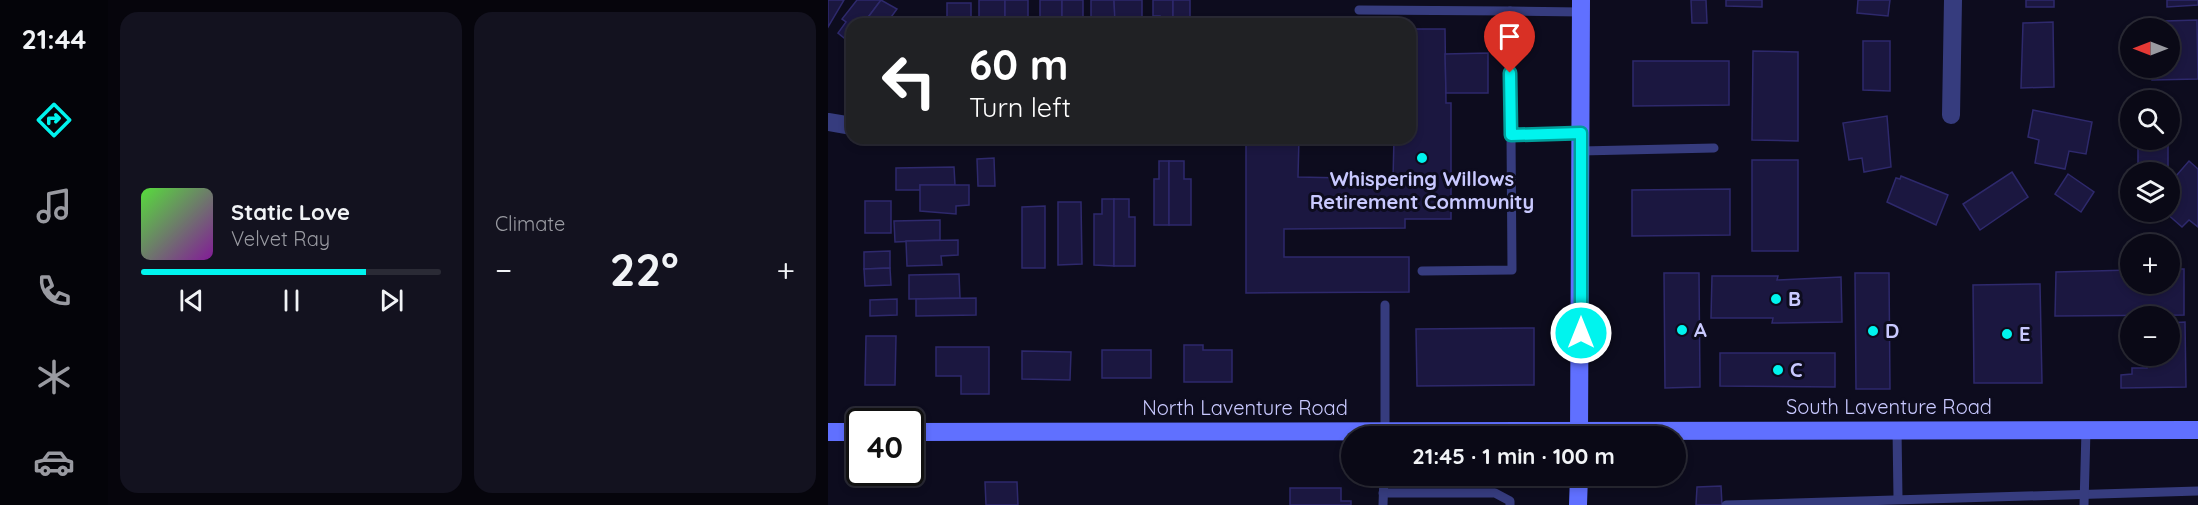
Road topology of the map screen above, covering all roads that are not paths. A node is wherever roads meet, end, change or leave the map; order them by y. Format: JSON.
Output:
{"nodes":[{"id":1,"x":1953,"y":0,"type":"edge"},
{"id":2,"x":1581,"y":6,"type":"edge"},
{"id":3,"x":1359,"y":10,"type":"dead end"},
{"id":4,"x":1510,"y":11,"type":"junction"},
{"id":5,"x":1951,"y":115,"type":"dead end"},
{"id":6,"x":828,"y":122,"type":"edge"},
{"id":7,"x":846,"y":125,"type":"edge"},
{"id":8,"x":1511,"y":135,"type":"junction"},
{"id":9,"x":1581,"y":142,"type":"junction"},
{"id":10,"x":1714,"y":148,"type":"dead end"},
{"id":11,"x":1422,"y":271,"type":"dead end"},
{"id":12,"x":1384,"y":305,"type":"dead end"},
{"id":13,"x":1385,"y":426,"type":"edge"},
{"id":14,"x":1579,"y":426,"type":"edge"},
{"id":15,"x":1897,"y":430,"type":"junction"},
{"id":16,"x":2085,"y":430,"type":"junction"},
{"id":17,"x":2198,"y":430,"type":"edge"},
{"id":18,"x":828,"y":432,"type":"edge"},
{"id":19,"x":846,"y":432,"type":"edge"},
{"id":20,"x":924,"y":432,"type":"edge"},
{"id":21,"x":1686,"y":432,"type":"edge"},
{"id":22,"x":1341,"y":434,"type":"edge"},
{"id":23,"x":1383,"y":486,"type":"edge"},
{"id":24,"x":1579,"y":486,"type":"edge"},
{"id":25,"x":2198,"y":491,"type":"edge"},
{"id":26,"x":1383,"y":493,"type":"junction"},
{"id":27,"x":2084,"y":494,"type":"junction"},
{"id":28,"x":1898,"y":498,"type":"junction"},
{"id":29,"x":1383,"y":505,"type":"edge"},
{"id":30,"x":1510,"y":505,"type":"edge"},
{"id":31,"x":1578,"y":505,"type":"edge"},
{"id":32,"x":1726,"y":505,"type":"edge"},
{"id":33,"x":2084,"y":505,"type":"edge"}],
"edges":[{"from":1,"to":5,"type":"street"},
{"from":2,"to":4,"type":"lane"},
{"from":2,"to":9,"type":"street"},
{"from":3,"to":4,"type":"lane"},
{"from":4,"to":8,"type":"lane"},
{"from":6,"to":7,"type":"street"},
{"from":8,"to":9,"type":"lane"},
{"from":8,"to":11,"type":"lane"},
{"from":9,"to":10,"type":"lane"},
{"from":9,"to":14,"type":"street"},
{"from":12,"to":13,"type":"lane"},
{"from":15,"to":16,"type":"street","name":"South Laventure Road"},
{"from":15,"to":21,"type":"street","name":"South Laventure Road"},
{"from":15,"to":28,"type":"lane"},
{"from":16,"to":17,"type":"street","name":"South Laventure Road"},
{"from":16,"to":27,"type":"lane"},
{"from":18,"to":19,"type":"street"},
{"from":20,"to":22,"type":"street","name":"North Laventure Road"},
{"from":23,"to":26,"type":"lane"},
{"from":24,"to":31,"type":"street"},
{"from":25,"to":27,"type":"lane"},
{"from":26,"to":29,"type":"lane"},
{"from":26,"to":30,"type":"lane"},
{"from":27,"to":28,"type":"lane"},
{"from":27,"to":33,"type":"lane"},
{"from":28,"to":32,"type":"lane"}]}
